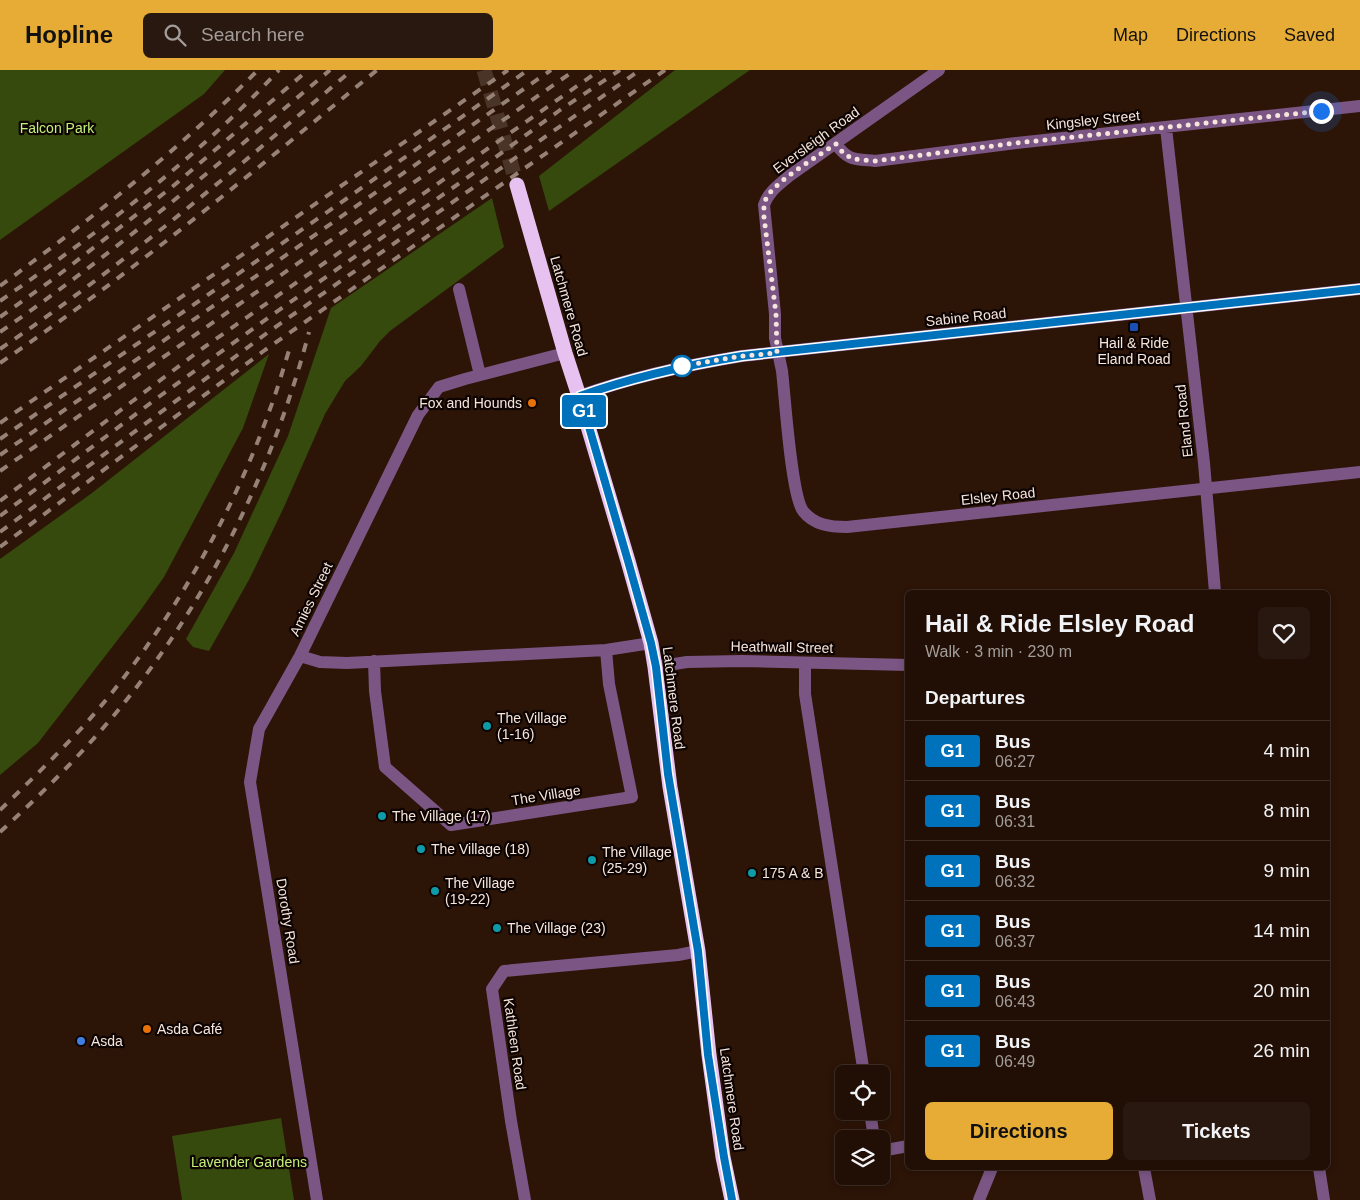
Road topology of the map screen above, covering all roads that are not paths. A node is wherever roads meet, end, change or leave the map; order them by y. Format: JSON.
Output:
{"nodes":[{"id":1,"x":939,"y":70,"type":"edge"},
{"id":2,"x":1360,"y":106,"type":"edge"},
{"id":3,"x":1166,"y":128,"type":"junction"},
{"id":4,"x":836,"y":144,"type":"junction"},
{"id":5,"x":517,"y":185,"type":"tunnel mouth"},
{"id":6,"x":459,"y":289,"type":"dead end"},
{"id":7,"x":1360,"y":289,"type":"edge"},
{"id":8,"x":1186,"y":308,"type":"junction"},
{"id":9,"x":564,"y":353,"type":"junction"},
{"id":10,"x":777,"y":353,"type":"junction"},
{"id":11,"x":480,"y":375,"type":"junction"},
{"id":12,"x":580,"y":396,"type":"junction"},
{"id":13,"x":1360,"y":472,"type":"edge"},
{"id":14,"x":1206,"y":489,"type":"junction"},
{"id":15,"x":1215,"y":590,"type":"edge"},
{"id":16,"x":651,"y":643,"type":"junction"},
{"id":17,"x":606,"y":650,"type":"junction"},
{"id":18,"x":300,"y":656,"type":"junction"},
{"id":19,"x":374,"y":661,"type":"junction"},
{"id":20,"x":805,"y":663,"type":"junction"},
{"id":21,"x":905,"y":665,"type":"edge"},
{"id":22,"x":656,"y":667,"type":"junction"},
{"id":23,"x":698,"y":951,"type":"junction"},
{"id":24,"x":863,"y":1065,"type":"edge"},
{"id":25,"x":905,"y":1147,"type":"edge"},
{"id":26,"x":890,"y":1149,"type":"edge"},
{"id":27,"x":991,"y":1170,"type":"edge"},
{"id":28,"x":1144,"y":1170,"type":"edge"},
{"id":29,"x":1319,"y":1170,"type":"edge"},
{"id":30,"x":317,"y":1200,"type":"edge"},
{"id":31,"x":525,"y":1200,"type":"edge"},
{"id":32,"x":732,"y":1200,"type":"edge"},
{"id":33,"x":979,"y":1200,"type":"edge"},
{"id":34,"x":1150,"y":1200,"type":"edge"},
{"id":35,"x":1324,"y":1200,"type":"edge"}],
"edges":[{"from":1,"to":4,"type":"street","name":"Eversleigh Road"},
{"from":2,"to":3,"type":"street","name":"Kingsley Street"},
{"from":3,"to":4,"type":"street","name":"Kingsley Street"},
{"from":3,"to":8,"type":"street","name":"Eland Road"},
{"from":4,"to":10,"type":"street","name":"Eversleigh Road"},
{"from":5,"to":9,"type":"highway","name":"Latchmere Road"},
{"from":6,"to":11,"type":"street"},
{"from":7,"to":8,"type":"street","name":"Sabine Road"},
{"from":8,"to":10,"type":"street","name":"Sabine Road"},
{"from":8,"to":14,"type":"street","name":"Eland Road"},
{"from":9,"to":11,"type":"street","name":"Amies Street"},
{"from":9,"to":12,"type":"highway","name":"Latchmere Road"},
{"from":10,"to":12,"type":"street","name":"Sabine Road"},
{"from":10,"to":14,"type":"street","name":"Elsley Road"},
{"from":11,"to":18,"type":"street","name":"Amies Street"},
{"from":12,"to":16,"type":"highway","name":"Latchmere Road"},
{"from":13,"to":14,"type":"street","name":"Elsley Road"},
{"from":14,"to":15,"type":"street","name":"Eland Road"},
{"from":16,"to":17,"type":"street","name":"Amies Street"},
{"from":16,"to":22,"type":"highway","name":"Latchmere Road"},
{"from":17,"to":19,"type":"street","name":"Amies Street"},
{"from":17,"to":19,"type":"street","name":"The Village"},
{"from":18,"to":19,"type":"street","name":"Amies Street"},
{"from":18,"to":30,"type":"street","name":"Dorothy Road"},
{"from":20,"to":21,"type":"street","name":"Heathwall Street"},
{"from":20,"to":22,"type":"street","name":"Heathwall Street"},
{"from":20,"to":24,"type":"street"},
{"from":22,"to":23,"type":"highway","name":"Latchmere Road"},
{"from":23,"to":31,"type":"street","name":"Kathleen Road"},
{"from":23,"to":32,"type":"highway","name":"Latchmere Road"},
{"from":25,"to":26,"type":"street"},
{"from":27,"to":33,"type":"street"},
{"from":28,"to":34,"type":"street"},
{"from":29,"to":35,"type":"street"}]}
